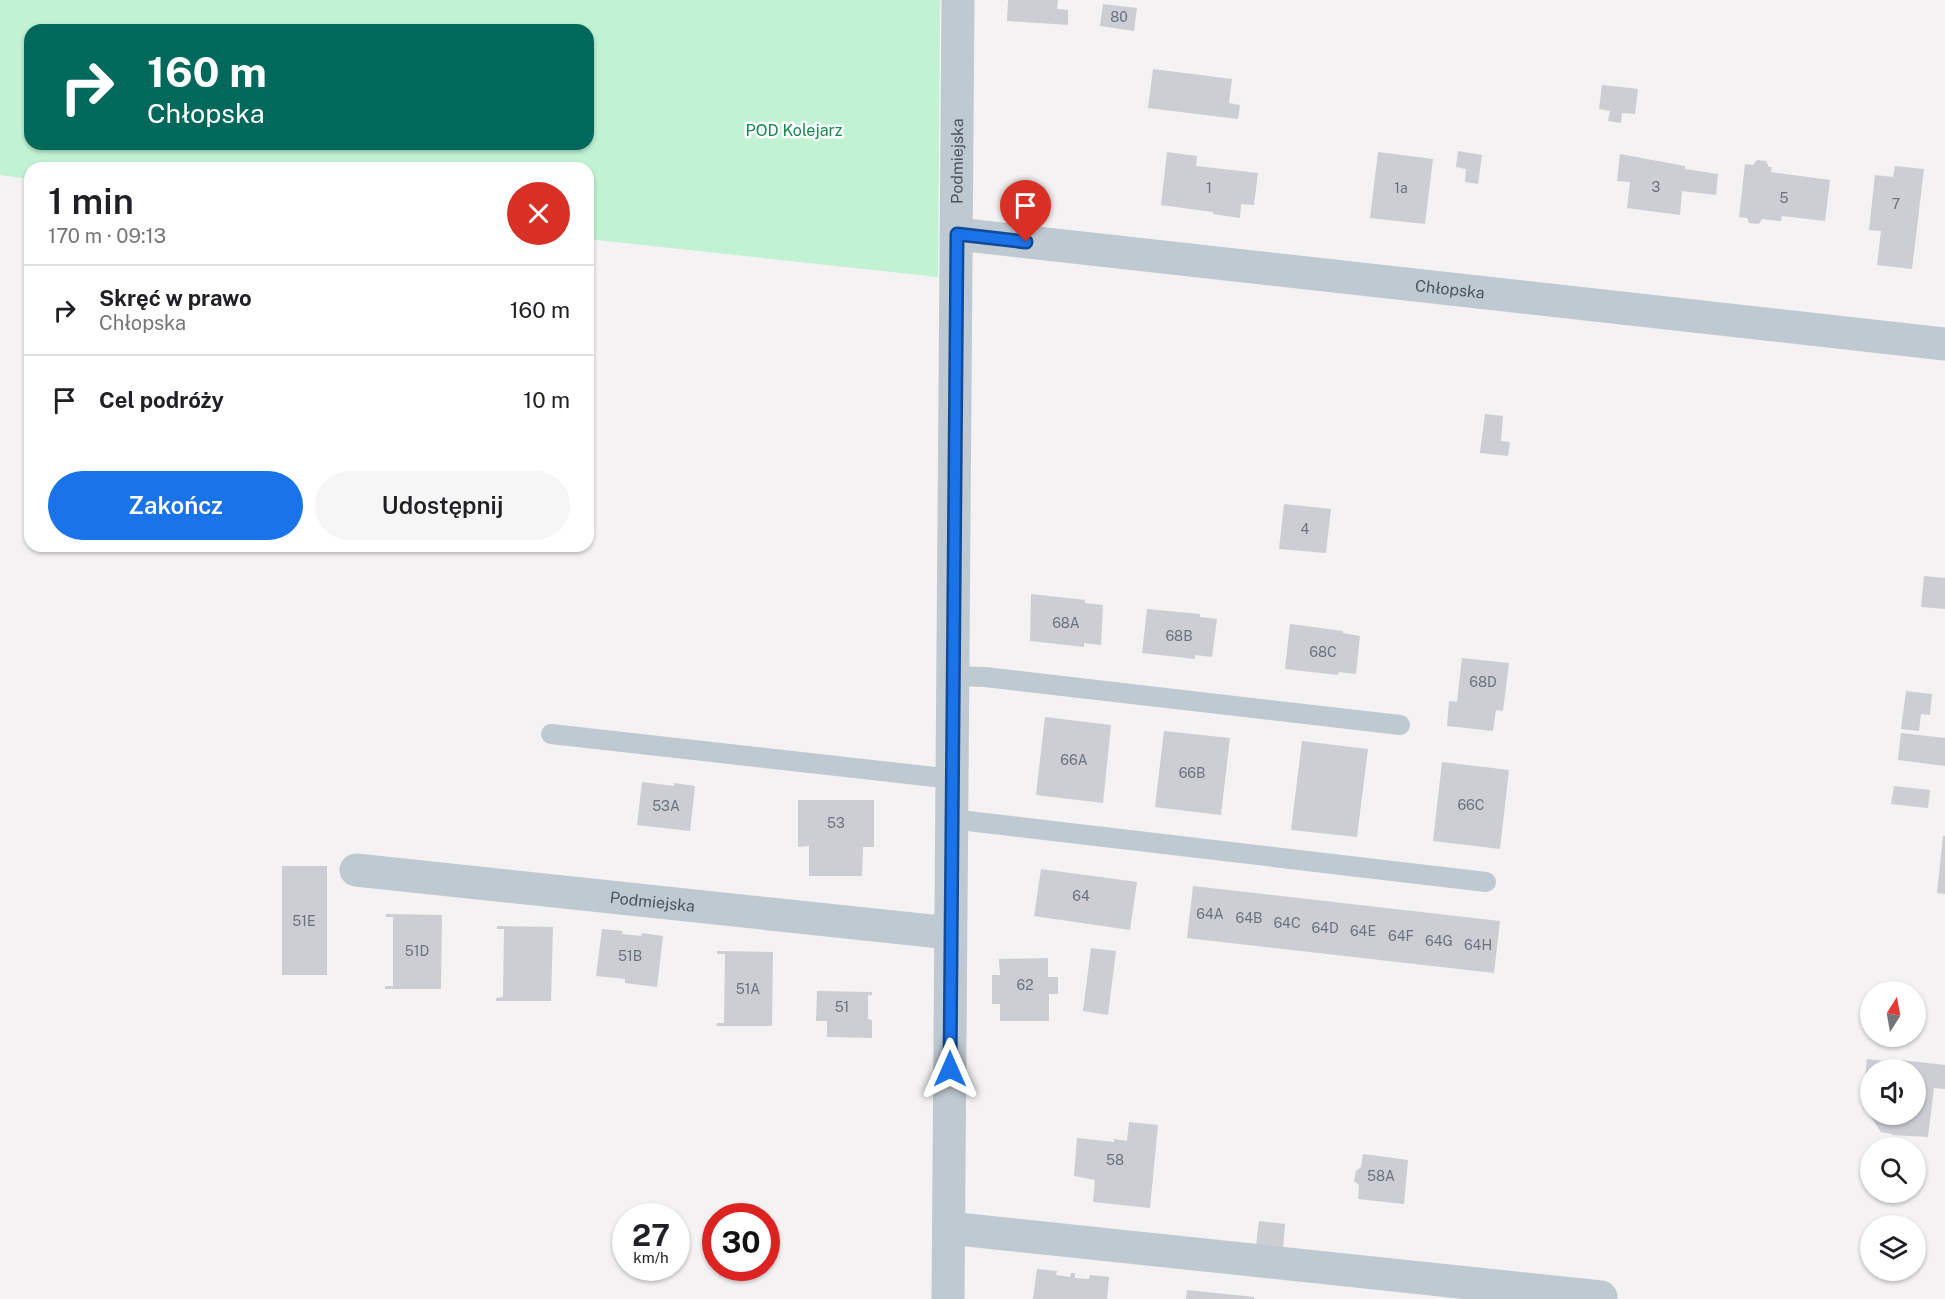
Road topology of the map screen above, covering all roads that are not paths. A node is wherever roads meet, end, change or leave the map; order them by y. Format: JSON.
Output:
{"nodes":[{"id":1,"x":958,"y":0,"type":"edge"},
{"id":2,"x":957,"y":234,"type":"junction"},
{"id":3,"x":1945,"y":344,"type":"edge"},
{"id":4,"x":954,"y":676,"type":"junction"},
{"id":5,"x":1400,"y":725,"type":"dead end"},
{"id":6,"x":551,"y":734,"type":"dead end"},
{"id":7,"x":953,"y":779,"type":"junction"},
{"id":8,"x":951,"y":819,"type":"junction"},
{"id":9,"x":356,"y":870,"type":"dead end"},
{"id":10,"x":1486,"y":882,"type":"dead end"},
{"id":11,"x":950,"y":933,"type":"junction"},
{"id":12,"x":949,"y":1228,"type":"junction"},
{"id":13,"x":1600,"y":1298,"type":"dead end"},
{"id":14,"x":948,"y":1299,"type":"edge"}],
"edges":[{"from":1,"to":2,"type":"street","name":"Podmiejska"},
{"from":2,"to":3,"type":"street","name":"Chłopska"},
{"from":2,"to":4,"type":"street","name":"Podmiejska"},
{"from":4,"to":5,"type":"lane"},
{"from":4,"to":7,"type":"street","name":"Podmiejska"},
{"from":6,"to":7,"type":"lane"},
{"from":7,"to":8,"type":"street","name":"Podmiejska"},
{"from":8,"to":10,"type":"lane"},
{"from":8,"to":11,"type":"street","name":"Podmiejska"},
{"from":9,"to":11,"type":"street","name":"Podmiejska"},
{"from":11,"to":12,"type":"street","name":"Podmiejska"},
{"from":12,"to":13,"type":"street"},
{"from":12,"to":14,"type":"street","name":"Podmiejska"}]}
